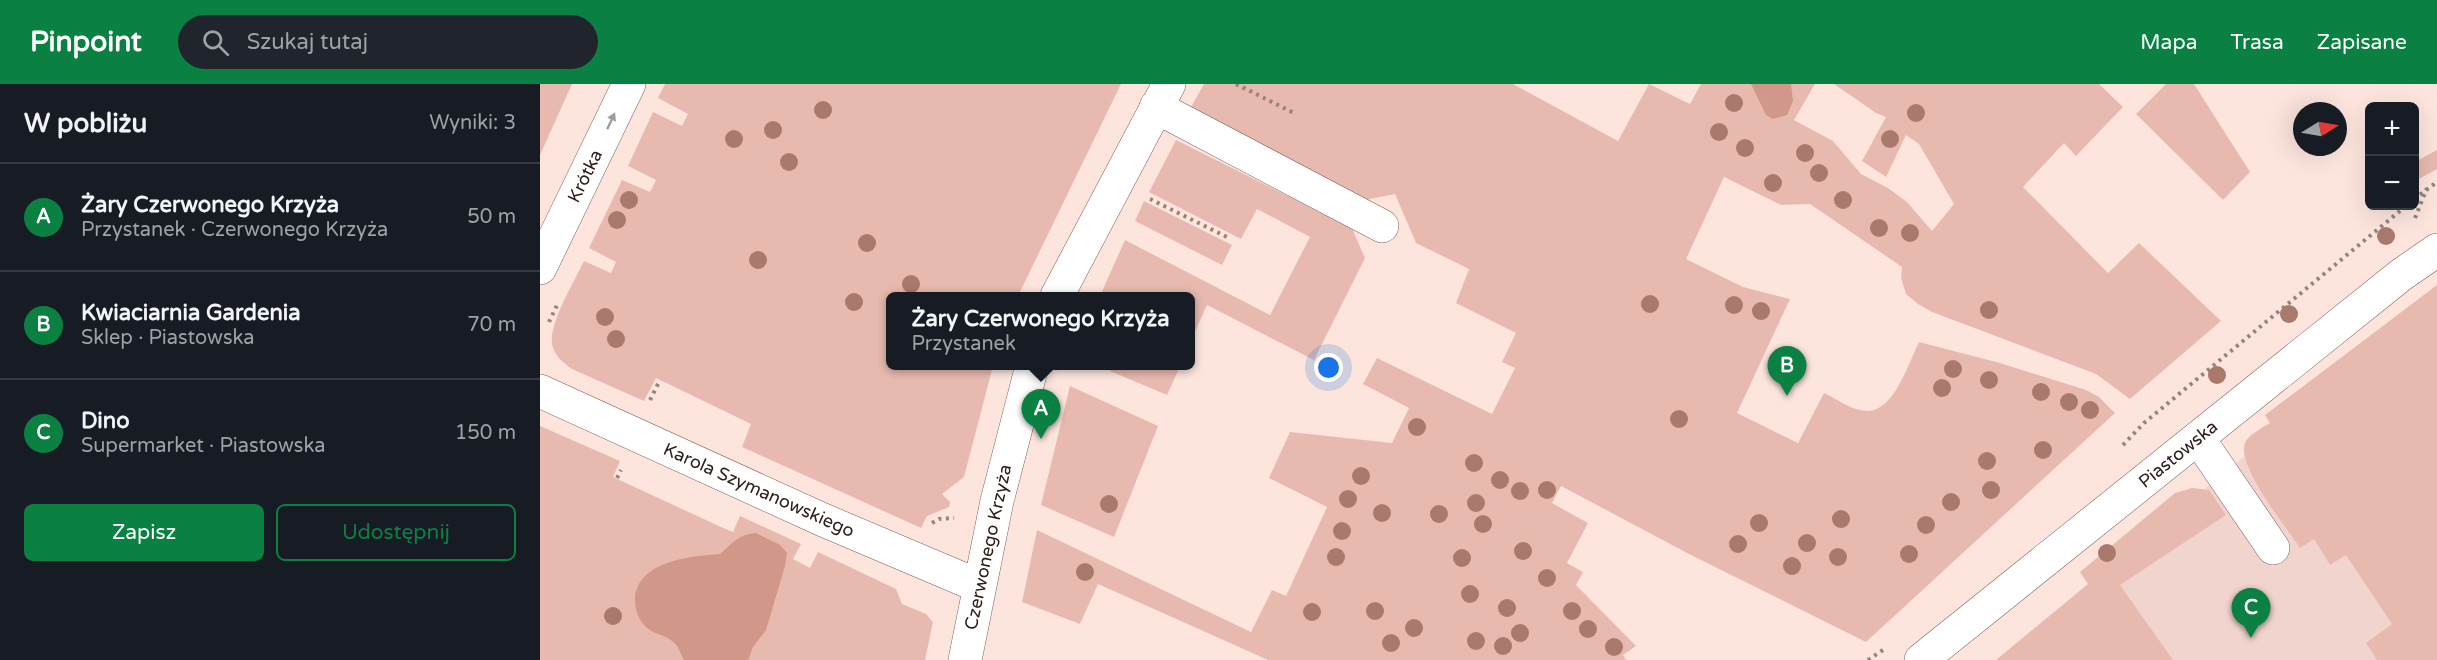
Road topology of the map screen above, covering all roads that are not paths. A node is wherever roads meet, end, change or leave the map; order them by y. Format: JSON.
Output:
{"nodes":[{"id":1,"x":629,"y":84,"type":"edge"},
{"id":2,"x":1162,"y":96,"type":"edge"},
{"id":3,"x":1382,"y":226,"type":"dead end"},
{"id":4,"x":2437,"y":250,"type":"edge"},
{"id":5,"x":540,"y":268,"type":"edge"},
{"id":6,"x":1060,"y":292,"type":"edge"},
{"id":7,"x":1031,"y":370,"type":"edge"},
{"id":8,"x":540,"y":391,"type":"edge"},
{"id":9,"x":2198,"y":438,"type":"junction"},
{"id":10,"x":2273,"y":548,"type":"dead end"},
{"id":11,"x":979,"y":586,"type":"junction"},
{"id":12,"x":964,"y":660,"type":"edge"},
{"id":13,"x":1921,"y":660,"type":"edge"}],
"edges":[{"from":5,"to":1,"type":"street","name":"Krótka","one_way":true},
{"from":2,"to":3,"type":"street"},
{"from":2,"to":6,"type":"street"},
{"from":4,"to":9,"type":"street","name":"Piastowska"},
{"from":7,"to":11,"type":"street","name":"Czerwonego Krzyża"},
{"from":8,"to":11,"type":"street","name":"Karola Szymanowskiego"},
{"from":9,"to":10,"type":"street"},
{"from":9,"to":13,"type":"street","name":"Piastowska"},
{"from":11,"to":12,"type":"street","name":"Czerwonego Krzyża"}]}
